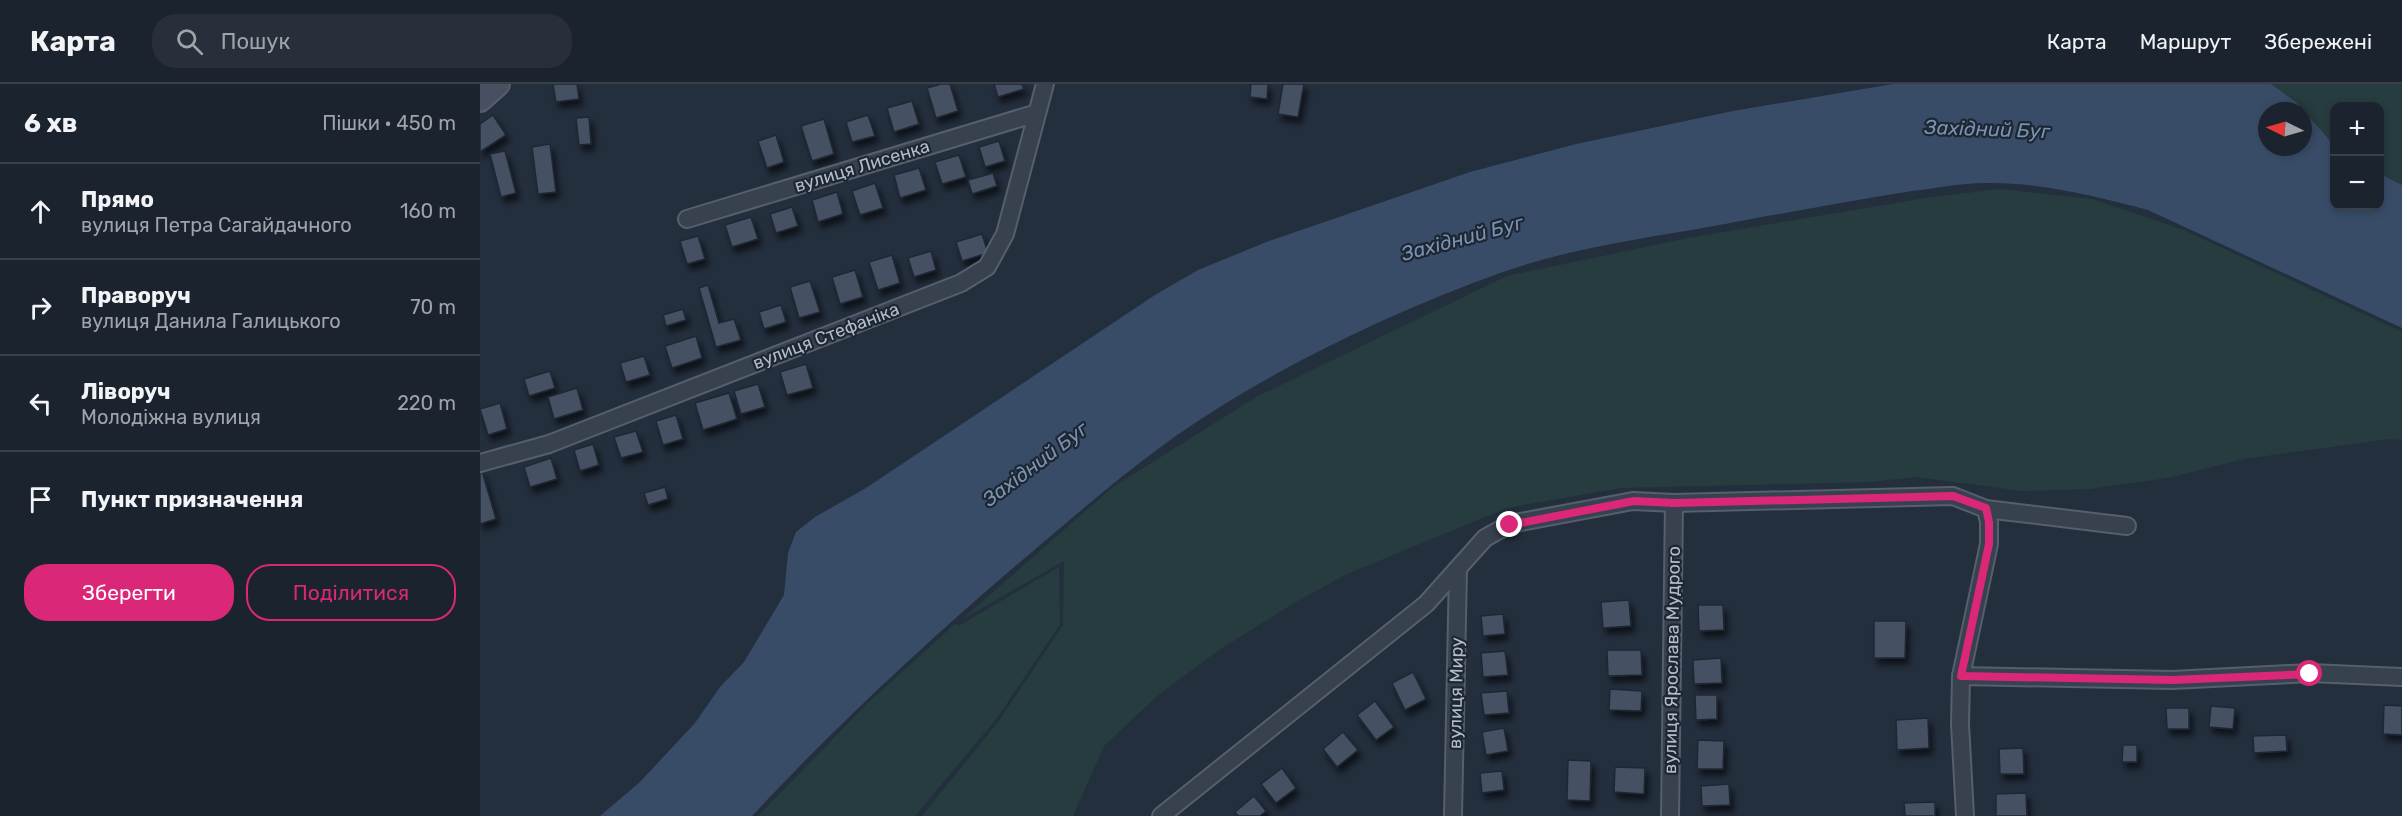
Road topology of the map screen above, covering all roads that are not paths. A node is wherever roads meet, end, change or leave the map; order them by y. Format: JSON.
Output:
{"nodes":[{"id":1,"x":498,"y":84,"type":"edge"},
{"id":2,"x":1045,"y":84,"type":"edge"},
{"id":3,"x":480,"y":100,"type":"edge"},
{"id":4,"x":1036,"y":113,"type":"junction"},
{"id":5,"x":687,"y":219,"type":"dead end"},
{"id":6,"x":480,"y":463,"type":"edge"},
{"id":7,"x":1674,"y":503,"type":"junction"},
{"id":8,"x":1986,"y":508,"type":"junction"},
{"id":9,"x":2127,"y":526,"type":"dead end"},
{"id":10,"x":1458,"y":569,"type":"junction"},
{"id":11,"x":1961,"y":676,"type":"junction"},
{"id":12,"x":2402,"y":678,"type":"edge"},
{"id":13,"x":1161,"y":816,"type":"edge"},
{"id":14,"x":1454,"y":816,"type":"edge"},
{"id":15,"x":1670,"y":816,"type":"edge"},
{"id":16,"x":1965,"y":816,"type":"edge"}],
"edges":[{"from":1,"to":3,"type":"street"},
{"from":2,"to":4,"type":"street","name":"вулиця Стефаніка"},
{"from":4,"to":5,"type":"street","name":"вулиця Лисенка"},
{"from":4,"to":6,"type":"street","name":"вулиця Стефаніка"},
{"from":7,"to":8,"type":"street"},
{"from":7,"to":10,"type":"street"},
{"from":7,"to":15,"type":"street","name":"вулиця Ярослава Мудрого"},
{"from":8,"to":9,"type":"street"},
{"from":8,"to":11,"type":"street"},
{"from":10,"to":13,"type":"street"},
{"from":10,"to":14,"type":"street","name":"вулиця Миру"},
{"from":11,"to":12,"type":"street"},
{"from":11,"to":16,"type":"street"}]}
